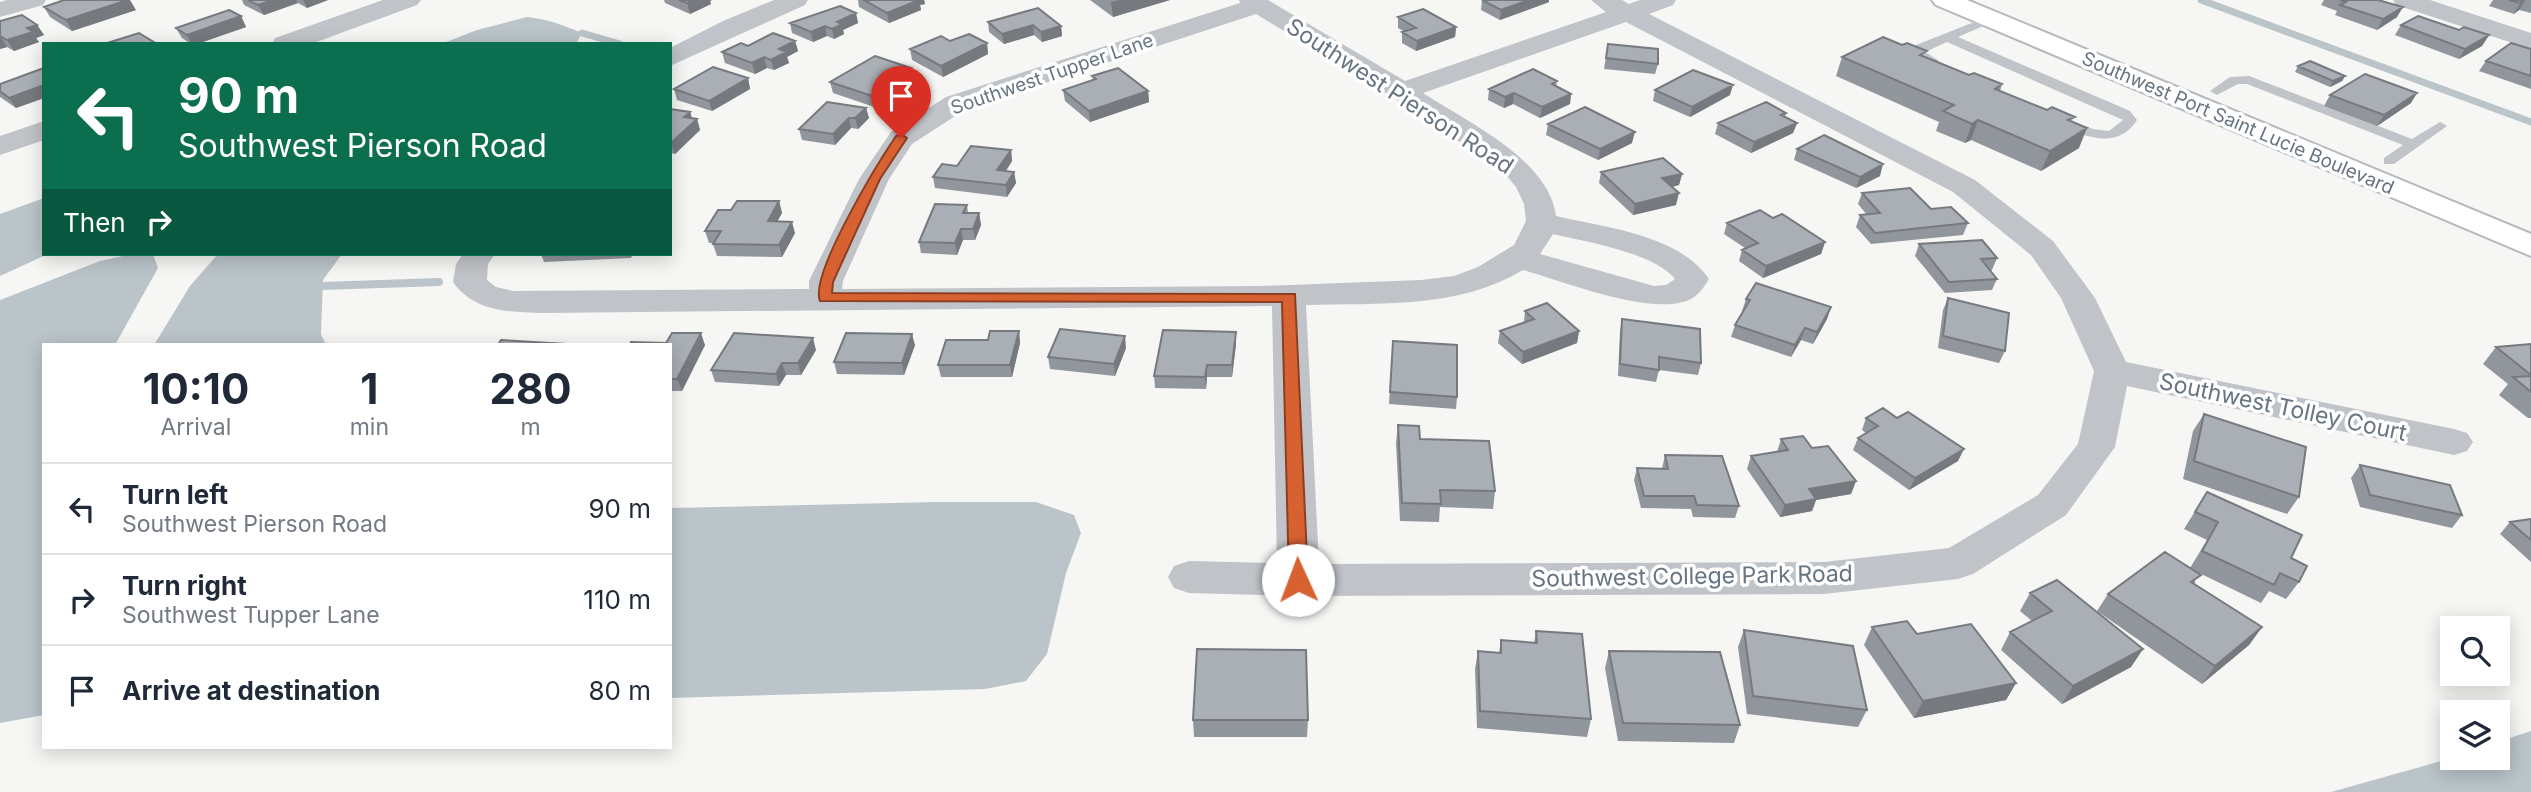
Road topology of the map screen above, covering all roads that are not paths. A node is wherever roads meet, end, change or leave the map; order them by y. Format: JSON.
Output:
{"nodes":[{"id":1,"x":34,"y":0,"type":"edge"},
{"id":2,"x":408,"y":0,"type":"edge"},
{"id":3,"x":796,"y":0,"type":"edge"},
{"id":4,"x":1664,"y":0,"type":"edge"},
{"id":5,"x":1945,"y":0,"type":"edge"},
{"id":6,"x":2405,"y":0,"type":"edge"},
{"id":7,"x":1254,"y":2,"type":"edge"},
{"id":8,"x":1616,"y":7,"type":"edge"},
{"id":9,"x":0,"y":10,"type":"edge"},
{"id":10,"x":1993,"y":10,"type":"edge"},
{"id":11,"x":1947,"y":37,"type":"junction"},
{"id":12,"x":2531,"y":41,"type":"edge"},
{"id":13,"x":291,"y":42,"type":"edge"},
{"id":14,"x":672,"y":57,"type":"edge"},
{"id":15,"x":1948,"y":69,"type":"edge"},
{"id":16,"x":1402,"y":91,"type":"junction"},
{"id":17,"x":2217,"y":91,"type":"junction"},
{"id":18,"x":2047,"y":115,"type":"edge"},
{"id":19,"x":2440,"y":126,"type":"dead end"},
{"id":20,"x":42,"y":131,"type":"edge"},
{"id":21,"x":2414,"y":144,"type":"junction"},
{"id":22,"x":0,"y":146,"type":"edge"},
{"id":23,"x":2389,"y":160,"type":"junction"},
{"id":24,"x":2531,"y":218,"type":"edge"},
{"id":25,"x":1542,"y":222,"type":"junction"},
{"id":26,"x":2531,"y":246,"type":"edge"},
{"id":27,"x":477,"y":256,"type":"edge"},
{"id":28,"x":1521,"y":259,"type":"junction"},
{"id":29,"x":1289,"y":297,"type":"junction"},
{"id":30,"x":825,"y":298,"type":"junction"},
{"id":31,"x":2112,"y":372,"type":"junction"},
{"id":32,"x":2454,"y":442,"type":"dead end"},
{"id":33,"x":1189,"y":577,"type":"dead end"},
{"id":34,"x":1298,"y":580,"type":"junction"}],
"edges":[{"from":1,"to":9,"type":"street"},
{"from":2,"to":13,"type":"street"},
{"from":3,"to":14,"type":"street"},
{"from":4,"to":8,"type":"street"},
{"from":5,"to":10,"type":"main road","name":"Southwest Port Saint Lucie Boulevard"},
{"from":6,"to":12,"type":"street"},
{"from":7,"to":16,"type":"street","name":"Southwest Pierson Road"},
{"from":7,"to":30,"type":"street","name":"Southwest Tupper Lane"},
{"from":8,"to":16,"type":"street"},
{"from":8,"to":31,"type":"street"},
{"from":10,"to":11,"type":"lane"},
{"from":10,"to":17,"type":"main road","name":"Southwest Port Saint Lucie Boulevard"},
{"from":10,"to":26,"type":"main road","name":"Southwest Port Saint Lucie Boulevard"},
{"from":11,"to":15,"type":"lane"},
{"from":11,"to":18,"type":"lane"},
{"from":16,"to":25,"type":"street","name":"Southwest Pierson Road"},
{"from":17,"to":21,"type":"lane"},
{"from":17,"to":23,"type":"main road","name":"Southwest Port Saint Lucie Boulevard"},
{"from":19,"to":21,"type":"lane"},
{"from":20,"to":22,"type":"street"},
{"from":21,"to":23,"type":"lane"},
{"from":23,"to":24,"type":"main road","name":"Southwest Port Saint Lucie Boulevard"},
{"from":25,"to":28,"type":"street"},
{"from":25,"to":28,"type":"street"},
{"from":27,"to":30,"type":"street"},
{"from":28,"to":29,"type":"street"},
{"from":29,"to":30,"type":"street"},
{"from":29,"to":34,"type":"street"},
{"from":31,"to":32,"type":"street","name":"Southwest Tolley Court"},
{"from":31,"to":34,"type":"street","name":"Southwest College Park Road"},
{"from":33,"to":34,"type":"street","name":"Southwest College Park Road"}]}
